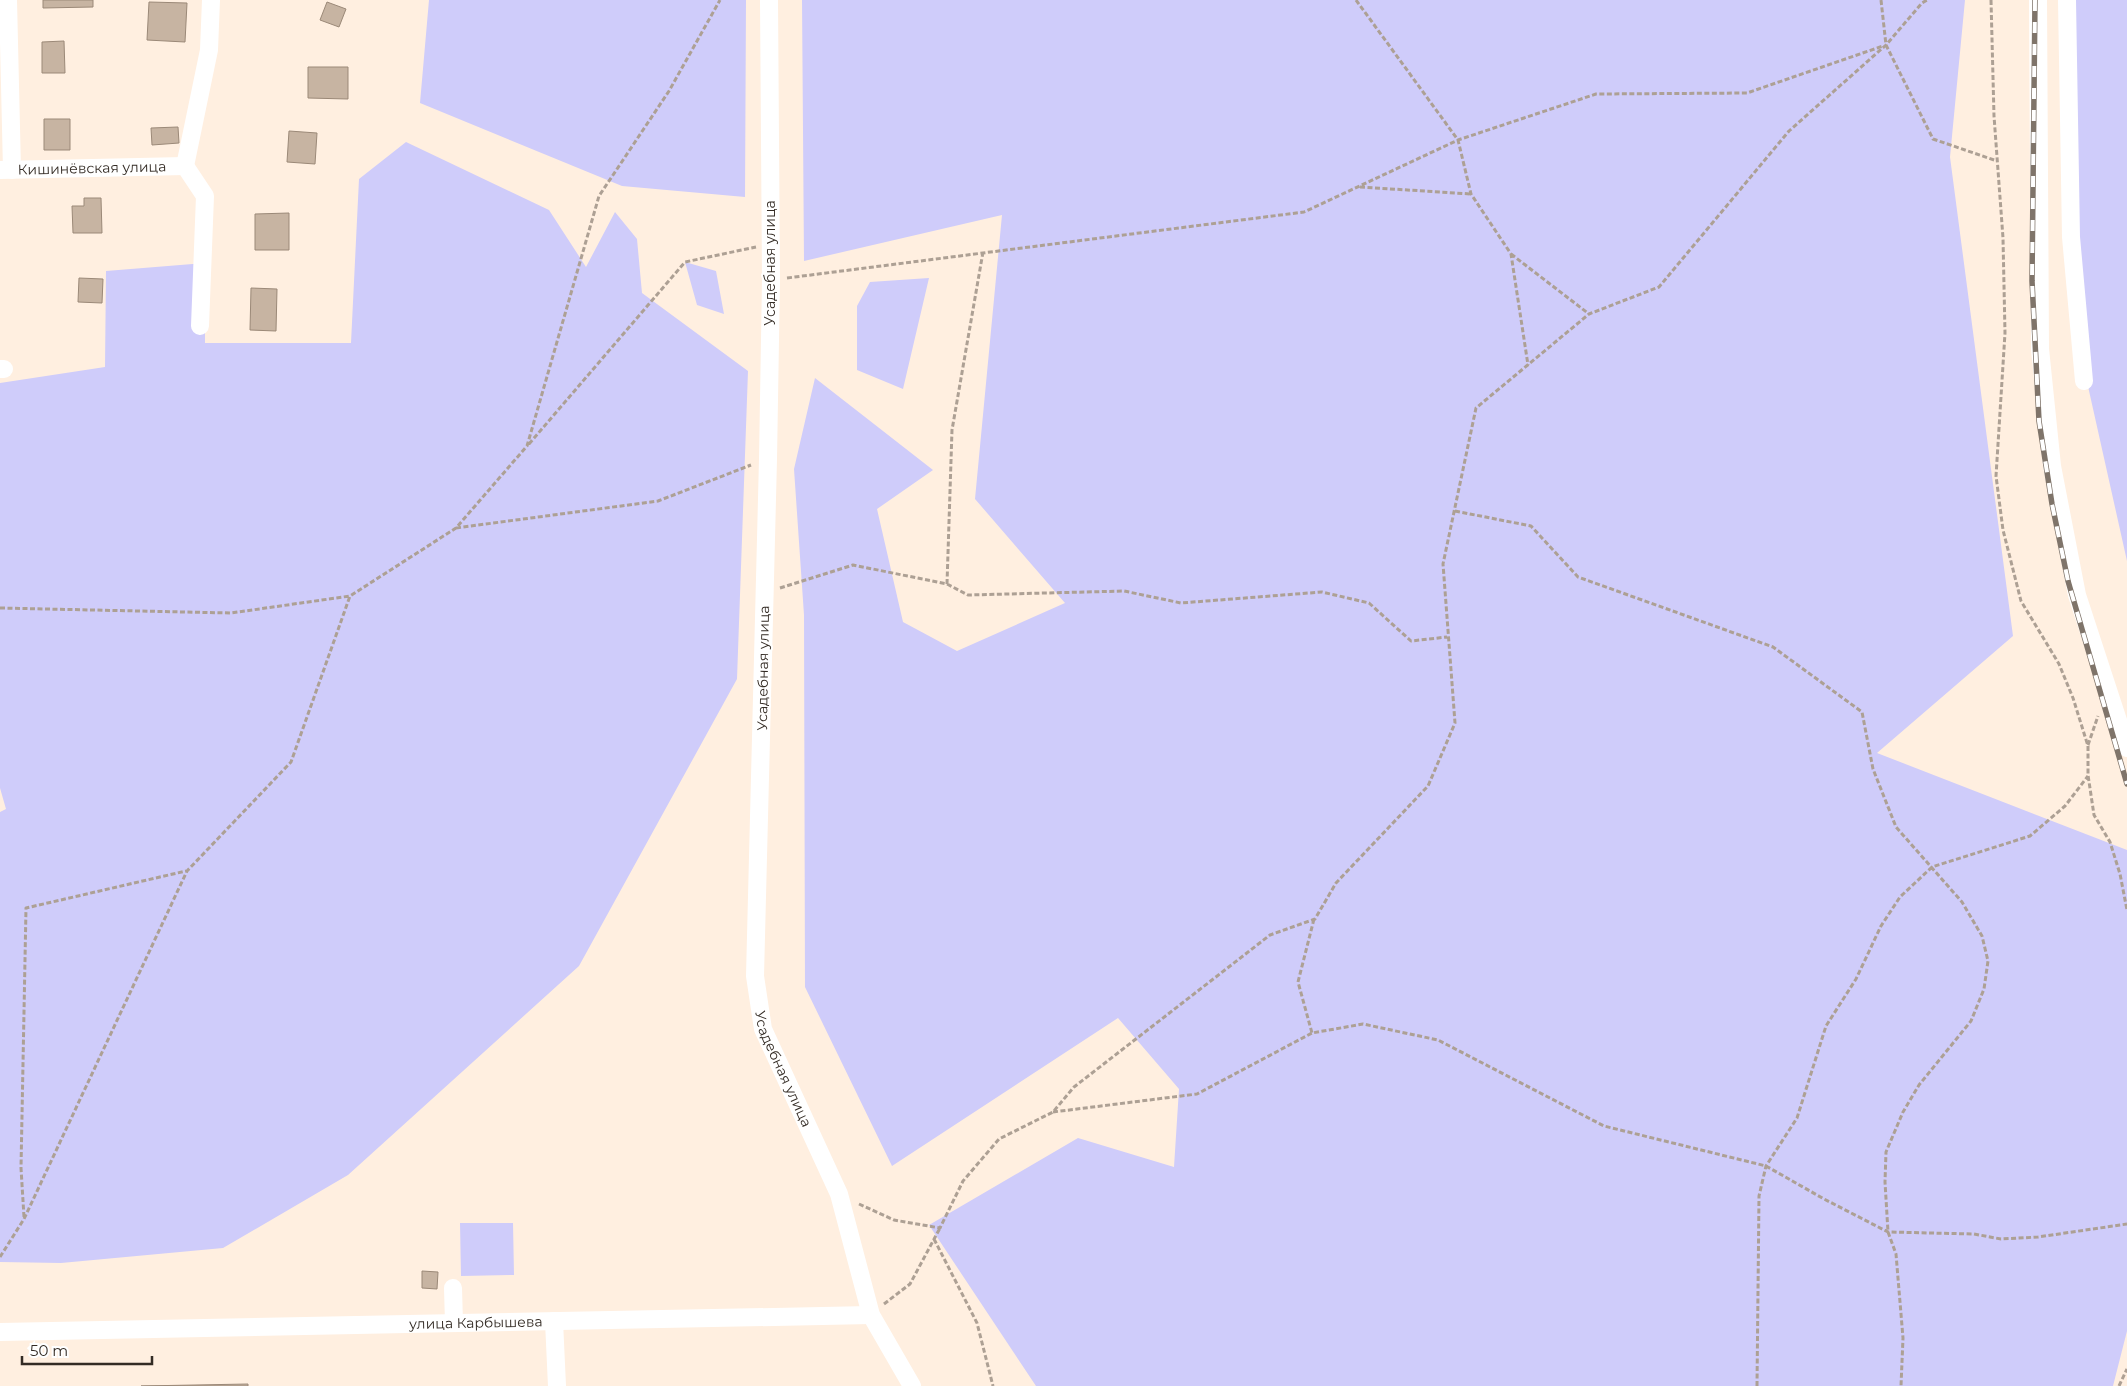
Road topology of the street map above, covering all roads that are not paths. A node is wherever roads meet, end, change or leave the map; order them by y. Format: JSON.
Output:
{"nodes":[{"id":1,"x":8,"y":0,"type":"edge"},
{"id":2,"x":211,"y":0,"type":"edge"},
{"id":3,"x":769,"y":0,"type":"edge"},
{"id":4,"x":2038,"y":0,"type":"edge"},
{"id":5,"x":2067,"y":0,"type":"edge"},
{"id":6,"x":185,"y":166,"type":"junction"},
{"id":7,"x":6,"y":170,"type":"edge"},
{"id":8,"x":200,"y":326,"type":"dead end"},
{"id":9,"x":2084,"y":381,"type":"dead end"},
{"id":10,"x":2127,"y":748,"type":"edge"},
{"id":11,"x":453,"y":1288,"type":"dead end"},
{"id":12,"x":870,"y":1315,"type":"junction"},
{"id":13,"x":554,"y":1321,"type":"junction"},
{"id":14,"x":454,"y":1323,"type":"junction"},
{"id":15,"x":0,"y":1332,"type":"edge"},
{"id":16,"x":557,"y":1386,"type":"edge"},
{"id":17,"x":912,"y":1386,"type":"edge"}],
"edges":[{"from":1,"to":7,"type":"street"},
{"from":2,"to":6,"type":"street"},
{"from":3,"to":12,"type":"street","name":"Усадебная улица"},
{"from":4,"to":10,"type":"street"},
{"from":5,"to":9,"type":"street"},
{"from":6,"to":7,"type":"street","name":"Кишинёвская улица"},
{"from":6,"to":8,"type":"street"},
{"from":11,"to":14,"type":"street"},
{"from":12,"to":13,"type":"street","name":"улица Карбышева"},
{"from":12,"to":17,"type":"street"},
{"from":13,"to":14,"type":"street","name":"улица Карбышева"},
{"from":13,"to":16,"type":"street"},
{"from":14,"to":15,"type":"street","name":"улица Карбышева"}]}
